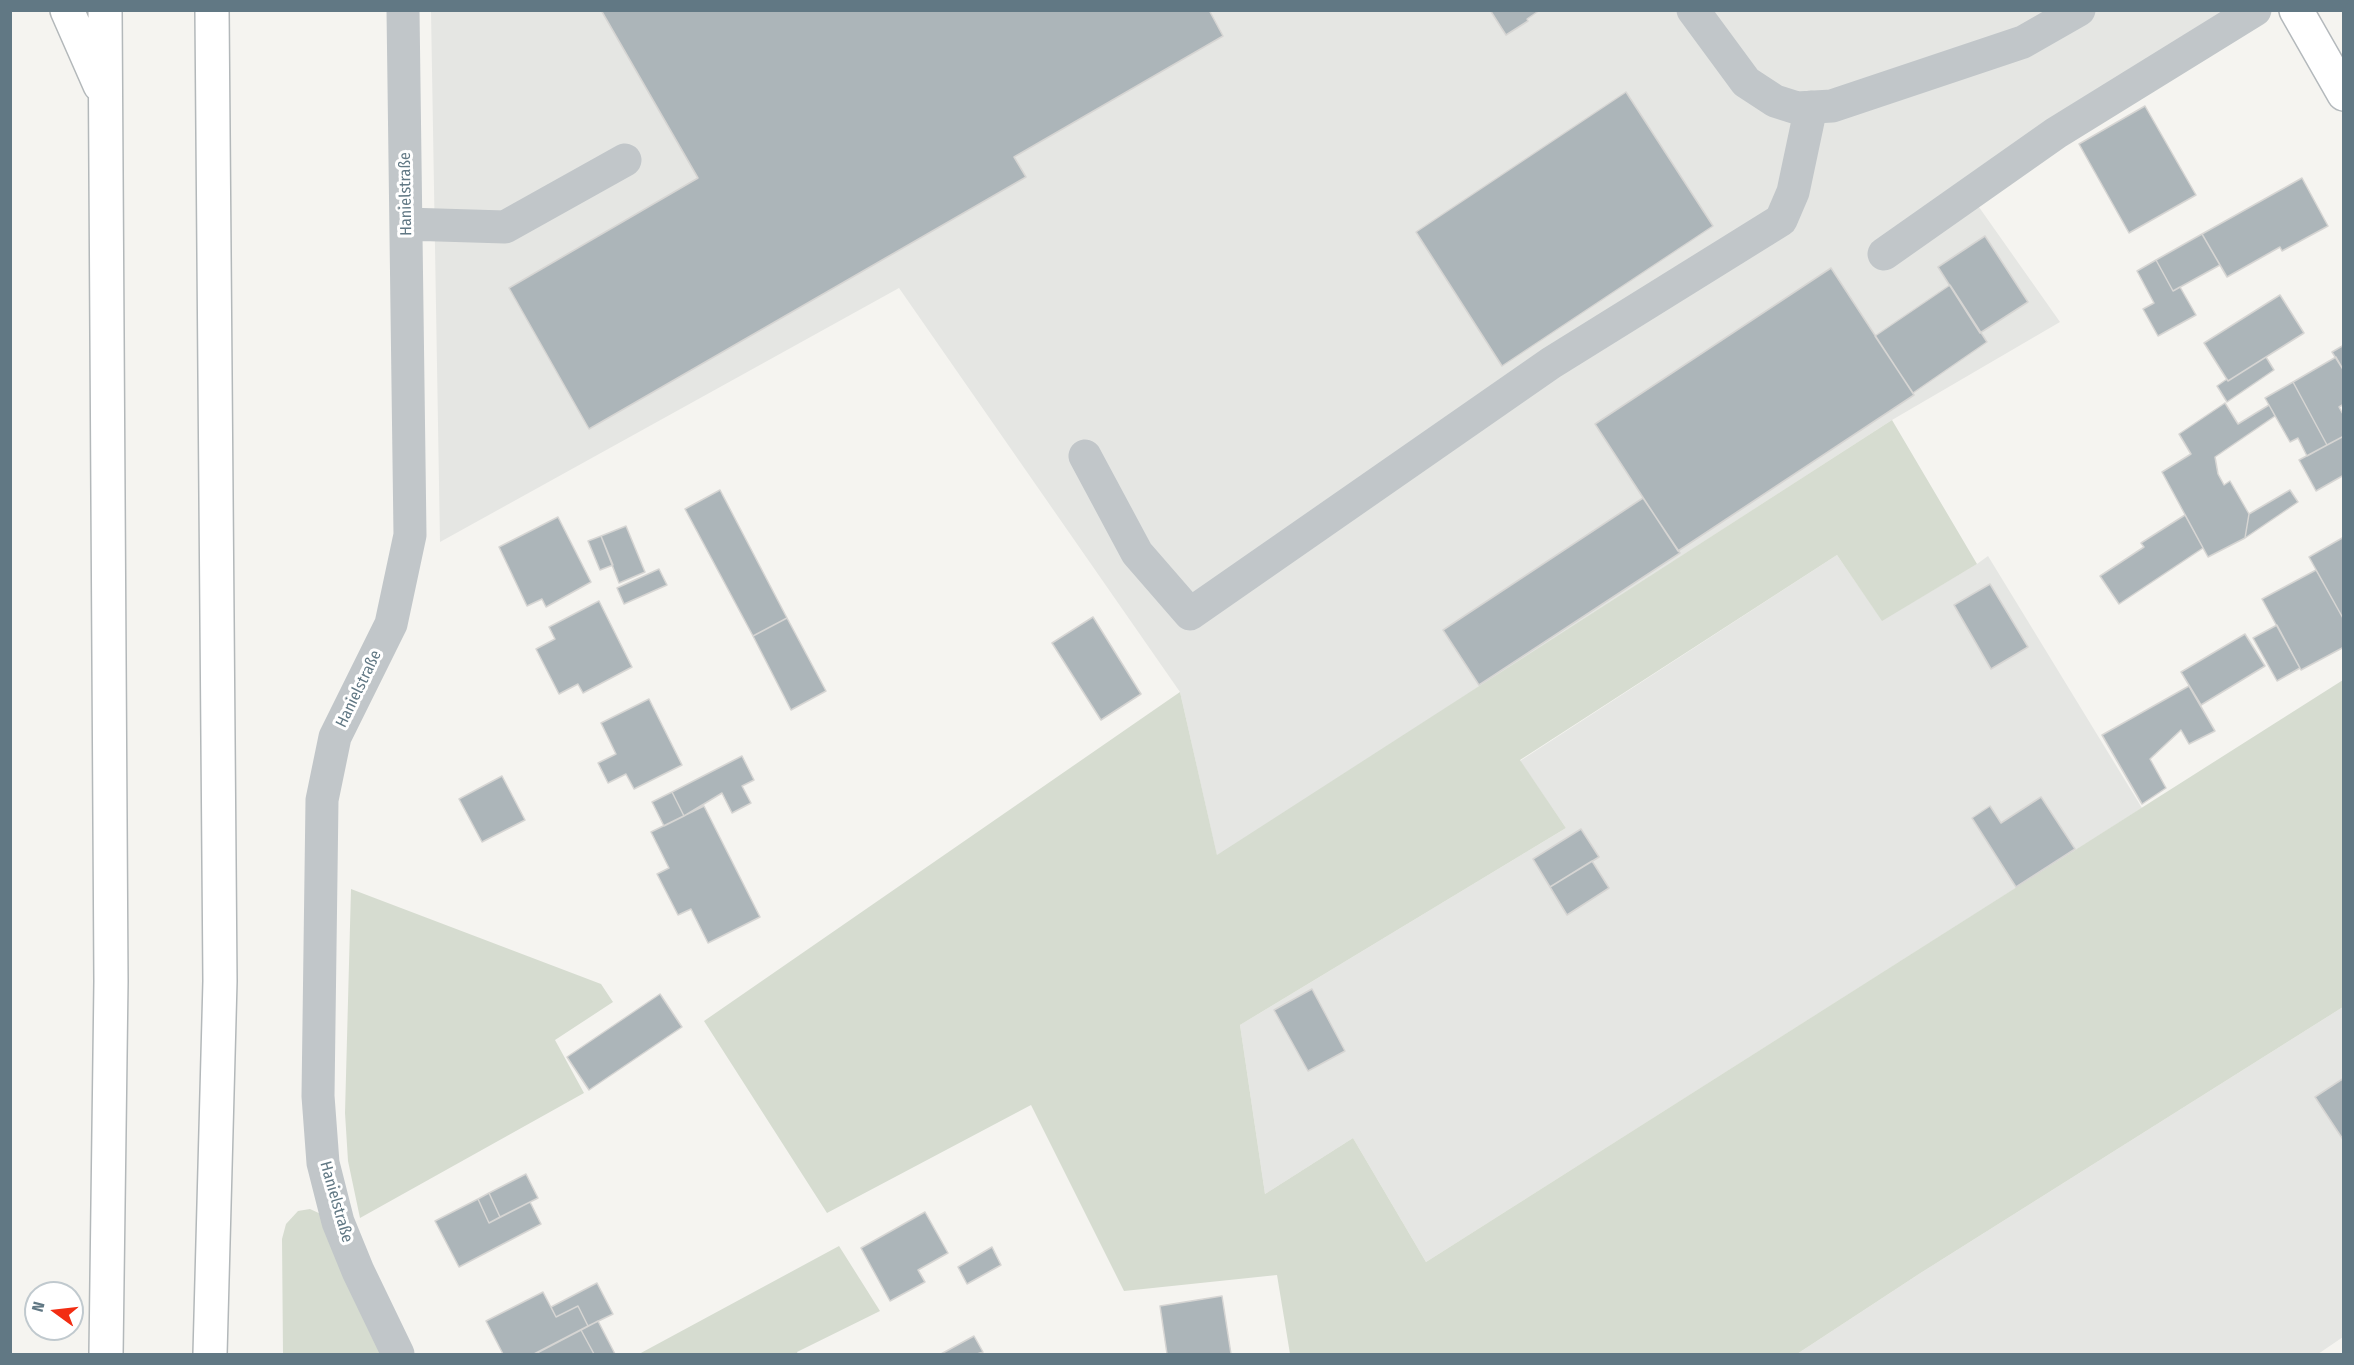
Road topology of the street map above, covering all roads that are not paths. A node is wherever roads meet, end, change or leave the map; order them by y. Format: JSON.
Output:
{"nodes":[{"id":1,"x":67,"y":10,"type":"edge"},
{"id":2,"x":105,"y":10,"type":"edge"},
{"id":3,"x":212,"y":10,"type":"edge"},
{"id":4,"x":403,"y":10,"type":"edge"},
{"id":5,"x":1693,"y":10,"type":"edge"},
{"id":6,"x":2079,"y":10,"type":"edge"},
{"id":7,"x":2255,"y":10,"type":"edge"},
{"id":8,"x":2296,"y":10,"type":"edge"},
{"id":9,"x":2343,"y":94,"type":"edge"},
{"id":10,"x":105,"y":98,"type":"junction"},
{"id":11,"x":1811,"y":107,"type":"junction"},
{"id":12,"x":625,"y":160,"type":"dead end"},
{"id":13,"x":406,"y":224,"type":"junction"},
{"id":14,"x":1884,"y":254,"type":"dead end"},
{"id":15,"x":1085,"y":456,"type":"dead end"},
{"id":16,"x":105,"y":1354,"type":"edge"},
{"id":17,"x":210,"y":1354,"type":"edge"},
{"id":18,"x":398,"y":1354,"type":"edge"}],
"edges":[{"from":1,"to":10,"type":"main road"},
{"from":2,"to":10,"type":"main road"},
{"from":3,"to":17,"type":"main road"},
{"from":4,"to":13,"type":"street","name":"Hanielstraße"},
{"from":5,"to":11,"type":"street"},
{"from":6,"to":11,"type":"street"},
{"from":7,"to":14,"type":"street"},
{"from":8,"to":9,"type":"main road"},
{"from":10,"to":16,"type":"main road"},
{"from":11,"to":15,"type":"street"},
{"from":12,"to":13,"type":"street"},
{"from":13,"to":18,"type":"street","name":"Hanielstraße"}]}
